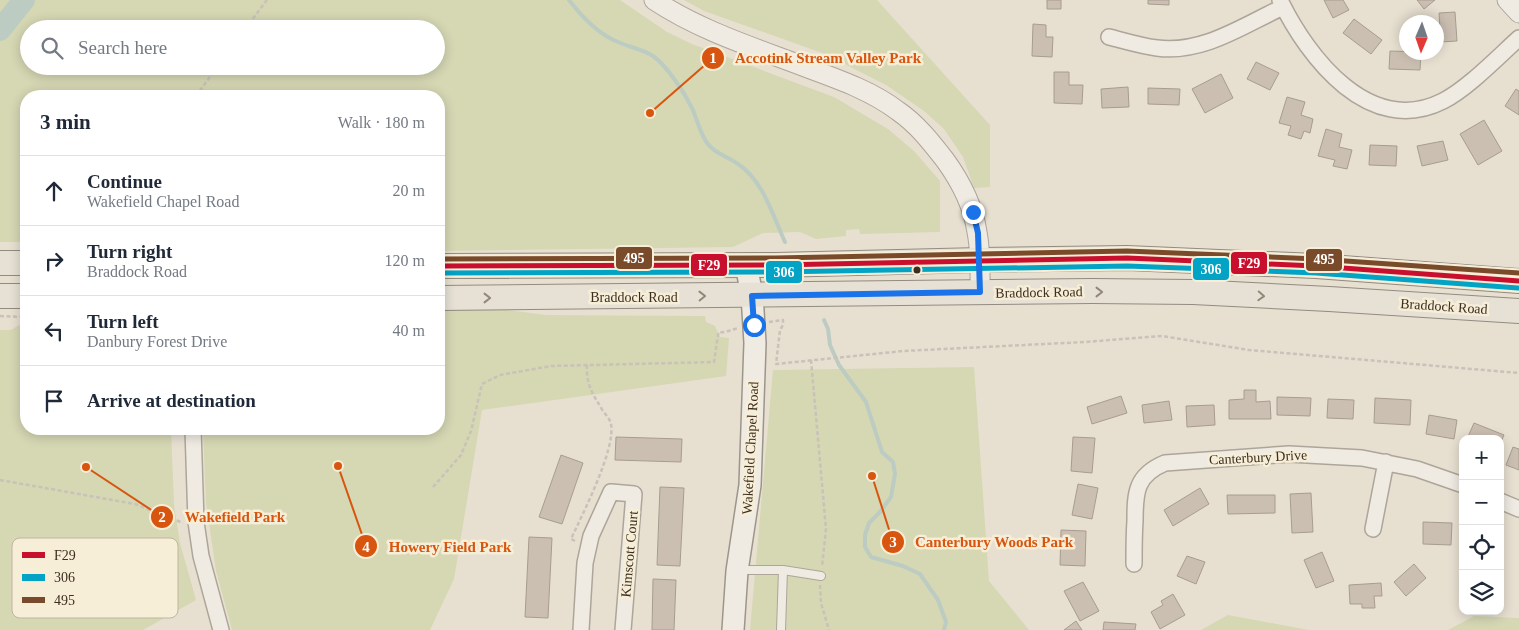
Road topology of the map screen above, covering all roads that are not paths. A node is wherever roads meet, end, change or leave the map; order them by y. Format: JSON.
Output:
{"nodes":[{"id":1,"x":654,"y":0,"type":"edge"},
{"id":2,"x":1507,"y":0,"type":"edge"},
{"id":3,"x":1282,"y":3,"type":"edge"},
{"id":4,"x":1519,"y":13,"type":"edge"},
{"id":5,"x":1108,"y":37,"type":"dead end"},
{"id":6,"x":1519,"y":38,"type":"edge"},
{"id":7,"x":980,"y":260,"type":"junction"},
{"id":8,"x":746,"y":265,"type":"junction"},
{"id":9,"x":445,"y":266,"type":"edge"},
{"id":10,"x":1519,"y":282,"type":"edge"},
{"id":11,"x":980,"y":292,"type":"junction"},
{"id":12,"x":752,"y":296,"type":"junction"},
{"id":13,"x":445,"y":298,"type":"edge"},
{"id":14,"x":1519,"y":311,"type":"edge"},
{"id":15,"x":193,"y":435,"type":"edge"},
{"id":16,"x":1386,"y":462,"type":"junction"},
{"id":17,"x":1459,"y":484,"type":"edge"},
{"id":18,"x":1504,"y":503,"type":"edge"},
{"id":19,"x":1519,"y":510,"type":"edge"},
{"id":20,"x":1372,"y":529,"type":"dead end"},
{"id":21,"x":1134,"y":564,"type":"dead end"},
{"id":22,"x":737,"y":570,"type":"junction"},
{"id":23,"x":783,"y":570,"type":"junction"},
{"id":24,"x":821,"y":576,"type":"road end"},
{"id":25,"x":221,"y":630,"type":"edge"},
{"id":26,"x":581,"y":630,"type":"edge"},
{"id":27,"x":623,"y":630,"type":"edge"},
{"id":28,"x":733,"y":630,"type":"edge"},
{"id":29,"x":781,"y":630,"type":"edge"}],
"edges":[{"from":1,"to":7,"type":"street"},
{"from":2,"to":4,"type":"street"},
{"from":3,"to":5,"type":"street"},
{"from":3,"to":6,"type":"street"},
{"from":7,"to":8,"type":"main road"},
{"from":7,"to":10,"type":"main road"},
{"from":7,"to":11,"type":"street"},
{"from":8,"to":9,"type":"main road"},
{"from":8,"to":12,"type":"main road","name":"Wakefield Chapel Road"},
{"from":11,"to":12,"type":"main road","name":"Braddock Road"},
{"from":11,"to":14,"type":"main road","name":"Braddock Road","one_way":true},
{"from":13,"to":12,"type":"main road","name":"Braddock Road","one_way":true},
{"from":12,"to":22,"type":"main road","name":"Wakefield Chapel Road"},
{"from":15,"to":25,"type":"street"},
{"from":16,"to":17,"type":"street","name":"Canterbury Drive"},
{"from":16,"to":20,"type":"street"},
{"from":16,"to":21,"type":"street","name":"Canterbury Drive"},
{"from":18,"to":19,"type":"street"},
{"from":22,"to":23,"type":"lane"},
{"from":22,"to":28,"type":"main road","name":"Wakefield Chapel Road"},
{"from":23,"to":24,"type":"lane"},
{"from":23,"to":29,"type":"lane"},
{"from":26,"to":27,"type":"street","name":"Kimscott Court"}]}
